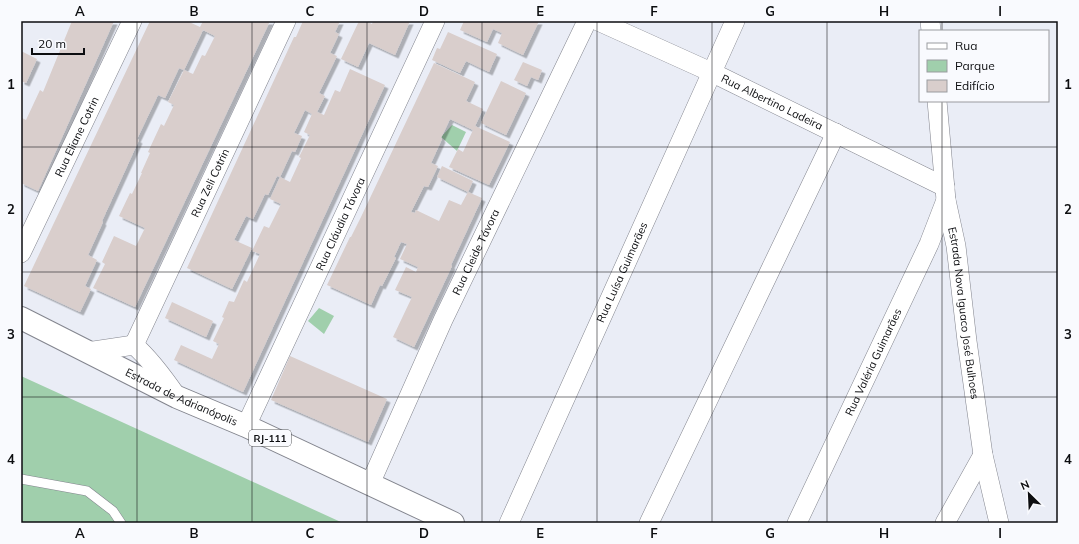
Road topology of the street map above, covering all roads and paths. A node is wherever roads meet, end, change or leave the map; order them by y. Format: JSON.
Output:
{"nodes":[{"id":1,"x":132,"y":21,"type":"edge"},
{"id":2,"x":286,"y":21,"type":"edge"},
{"id":3,"x":435,"y":21,"type":"edge"},
{"id":4,"x":587,"y":21,"type":"edge"},
{"id":5,"x":598,"y":21,"type":"edge"},
{"id":6,"x":735,"y":21,"type":"edge"},
{"id":7,"x":711,"y":72,"type":"junction"},
{"id":8,"x":937,"y":102,"type":"edge"},
{"id":9,"x":836,"y":133,"type":"junction"},
{"id":10,"x":945,"y":194,"type":"junction"},
{"id":11,"x":929,"y":244,"type":"junction"},
{"id":12,"x":956,"y":246,"type":"junction"},
{"id":13,"x":21,"y":253,"type":"edge"},
{"id":14,"x":21,"y":318,"type":"edge"},
{"id":15,"x":134,"y":345,"type":"junction"},
{"id":16,"x":87,"y":352,"type":"junction"},
{"id":17,"x":177,"y":396,"type":"junction"},
{"id":18,"x":246,"y":426,"type":"junction"},
{"id":19,"x":983,"y":454,"type":"junction"},
{"id":20,"x":21,"y":480,"type":"edge"},
{"id":21,"x":370,"y":484,"type":"junction"},
{"id":22,"x":121,"y":523,"type":"edge"},
{"id":23,"x":453,"y":523,"type":"edge"},
{"id":24,"x":509,"y":523,"type":"edge"},
{"id":25,"x":649,"y":523,"type":"edge"},
{"id":26,"x":797,"y":523,"type":"edge"},
{"id":27,"x":945,"y":523,"type":"edge"},
{"id":28,"x":999,"y":523,"type":"edge"}],
"edges":[{"from":1,"to":13,"type":"street","name":"Rua Eliane Cotrin"},
{"from":2,"to":15,"type":"street","name":"Rua Zeli Cotrin"},
{"from":3,"to":18,"type":"street","name":"Rua Cláudia Távora"},
{"from":4,"to":21,"type":"street","name":"Rua Cleide Távora"},
{"from":5,"to":7,"type":"street","name":"Rua Albertino Ladeira"},
{"from":6,"to":7,"type":"street","name":"Rua Luísa Guimarães"},
{"from":7,"to":9,"type":"street","name":"Rua Albertino Ladeira"},
{"from":7,"to":24,"type":"street","name":"Rua Luísa Guimarães"},
{"from":8,"to":10,"type":"street","name":"Estrada Nova Iguaco José Bulhoes"},
{"from":9,"to":10,"type":"street","name":"Rua Albertino Ladeira"},
{"from":9,"to":25,"type":"street"},
{"from":10,"to":11,"type":"street","name":"Rua Valéria Guimarães"},
{"from":10,"to":12,"type":"street","name":"Estrada Nova Iguaco José Bulhoes"},
{"from":11,"to":12,"type":"street"},
{"from":11,"to":26,"type":"street","name":"Rua Valéria Guimarães"},
{"from":12,"to":19,"type":"street","name":"Estrada Nova Iguaco José Bulhoes"},
{"from":14,"to":16,"type":"main road","name":"Estrada de Adrianópolis","number":"RJ-111"},
{"from":15,"to":16,"type":"street"},
{"from":15,"to":17,"type":"street"},
{"from":16,"to":17,"type":"main road","name":"Estrada de Adrianópolis","number":"RJ-111"},
{"from":17,"to":18,"type":"main road","name":"Estrada de Adrianópolis","number":"RJ-111"},
{"from":18,"to":21,"type":"main road","name":"Estrada de Adrianópolis","number":"RJ-111"},
{"from":19,"to":27,"type":"street"},
{"from":19,"to":28,"type":"street","name":"Estrada Nova Iguaco José Bulhoes"},
{"from":20,"to":22,"type":"lane"},
{"from":21,"to":23,"type":"main road","name":"Estrada de Adrianópolis","number":"RJ-111"}]}
